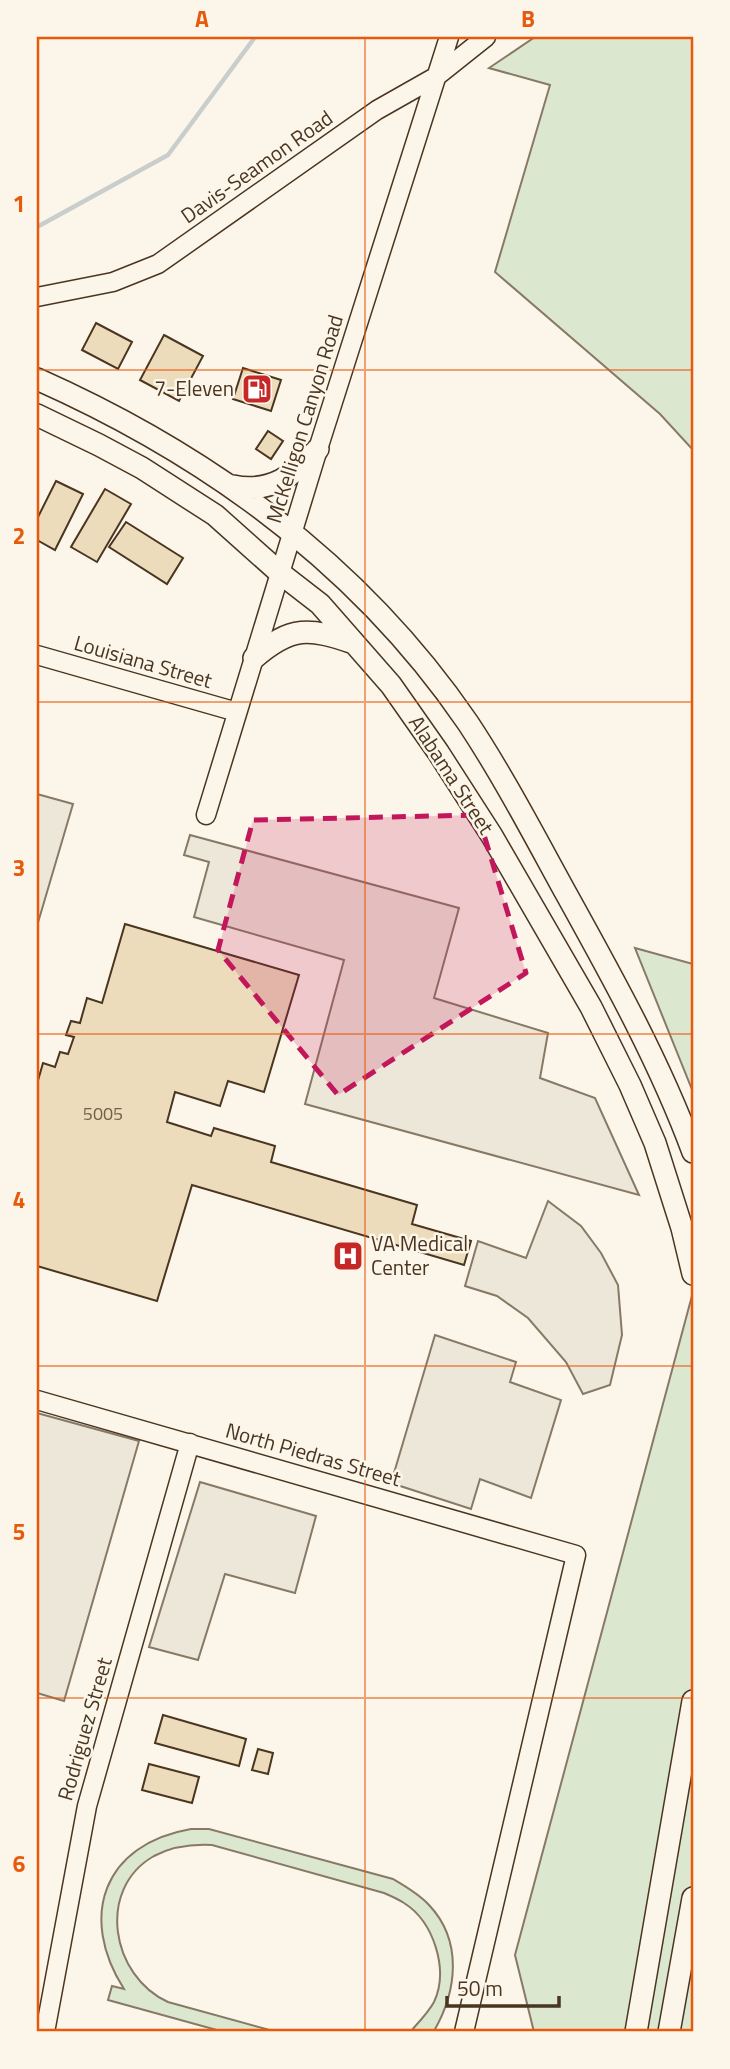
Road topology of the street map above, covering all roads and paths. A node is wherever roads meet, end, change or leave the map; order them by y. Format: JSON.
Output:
{"nodes":[{"id":1,"x":449,"y":37,"type":"edge"},
{"id":2,"x":486,"y":37,"type":"edge"},
{"id":3,"x":437,"y":76,"type":"junction"},
{"id":4,"x":37,"y":297,"type":"edge"},
{"id":5,"x":37,"y":379,"type":"edge"},
{"id":6,"x":37,"y":415,"type":"edge"},
{"id":7,"x":318,"y":449,"type":"junction"},
{"id":8,"x":233,"y":486,"type":"junction"},
{"id":9,"x":293,"y":533,"type":"junction"},
{"id":10,"x":281,"y":573,"type":"junction"},
{"id":11,"x":357,"y":644,"type":"junction"},
{"id":12,"x":37,"y":655,"type":"edge"},
{"id":13,"x":254,"y":658,"type":"junction"},
{"id":14,"x":237,"y":712,"type":"junction"},
{"id":15,"x":206,"y":815,"type":"dead end"},
{"id":16,"x":693,"y":1153,"type":"edge"},
{"id":17,"x":693,"y":1274,"type":"edge"},
{"id":18,"x":37,"y":1400,"type":"edge"},
{"id":19,"x":190,"y":1443,"type":"junction"},
{"id":20,"x":693,"y":1701,"type":"edge"},
{"id":21,"x":693,"y":1898,"type":"edge"},
{"id":22,"x":45,"y":2032,"type":"edge"},
{"id":23,"x":464,"y":2032,"type":"edge"},
{"id":24,"x":636,"y":2032,"type":"edge"},
{"id":25,"x":669,"y":2032,"type":"edge"}],
"edges":[{"from":1,"to":3,"type":"street","name":"McKelligon Canyon Road"},
{"from":2,"to":3,"type":"street","name":"Davis-Seamon Road"},
{"from":3,"to":4,"type":"street","name":"Davis-Seamon Road"},
{"from":3,"to":7,"type":"street","name":"McKelligon Canyon Road"},
{"from":5,"to":8,"type":"main road","name":"Alabama Street"},
{"from":6,"to":10,"type":"main road","name":"Alabama Street"},
{"from":7,"to":8,"type":"main road"},
{"from":7,"to":9,"type":"street","name":"McKelligon Canyon Road"},
{"from":8,"to":9,"type":"main road","name":"Alabama Street"},
{"from":9,"to":10,"type":"street","name":"McKelligon Canyon Road"},
{"from":9,"to":16,"type":"main road","name":"Alabama Street"},
{"from":10,"to":11,"type":"main road","name":"Alabama Street"},
{"from":10,"to":13,"type":"street","name":"McKelligon Canyon Road"},
{"from":11,"to":13,"type":"main road"},
{"from":11,"to":17,"type":"main road","name":"Alabama Street"},
{"from":12,"to":14,"type":"street","name":"Louisiana Street"},
{"from":13,"to":14,"type":"street","name":"McKelligon Canyon Road"},
{"from":14,"to":15,"type":"street","name":"McKelligon Canyon Road"},
{"from":18,"to":19,"type":"street","name":"North Piedras Street"},
{"from":19,"to":22,"type":"street","name":"Rodriguez Street"},
{"from":19,"to":23,"type":"street","name":"North Piedras Street"},
{"from":20,"to":24,"type":"main road"},
{"from":21,"to":25,"type":"main road"}]}
